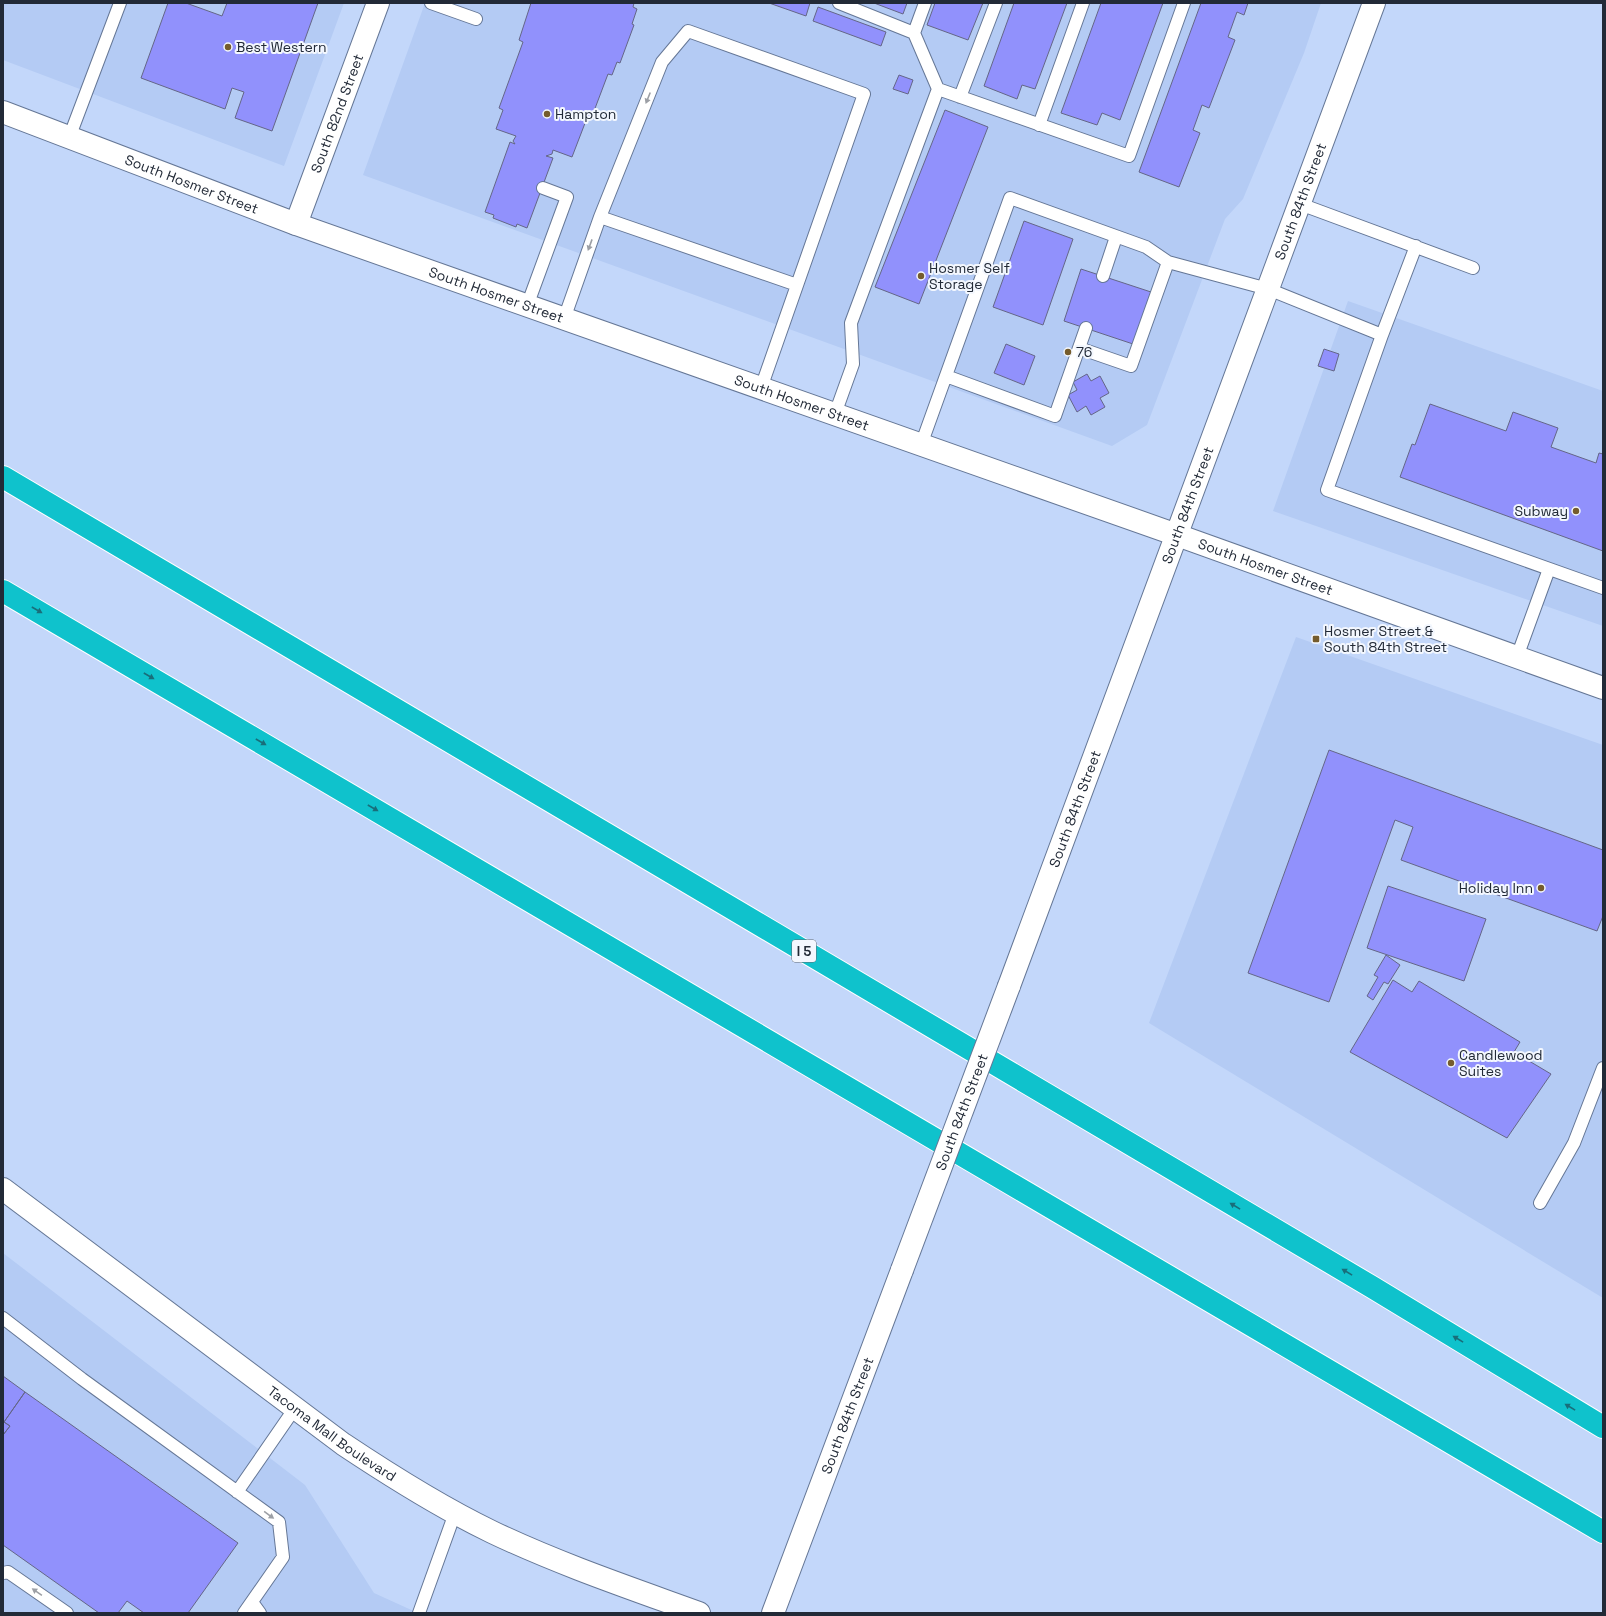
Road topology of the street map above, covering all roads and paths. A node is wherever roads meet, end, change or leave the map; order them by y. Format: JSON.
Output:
{"nodes":[{"id":1,"x":120,"y":3,"type":"edge"},
{"id":2,"x":378,"y":3,"type":"edge"},
{"id":3,"x":431,"y":3,"type":"edge"},
{"id":4,"x":839,"y":3,"type":"edge"},
{"id":5,"x":926,"y":3,"type":"edge"},
{"id":6,"x":996,"y":3,"type":"edge"},
{"id":7,"x":1083,"y":3,"type":"edge"},
{"id":8,"x":1184,"y":3,"type":"edge"},
{"id":9,"x":1374,"y":3,"type":"edge"},
{"id":10,"x":476,"y":19,"type":"dead end"},
{"id":11,"x":914,"y":33,"type":"junction"},
{"id":12,"x":938,"y":89,"type":"junction"},
{"id":13,"x":960,"y":97,"type":"junction"},
{"id":14,"x":3,"y":112,"type":"edge"},
{"id":15,"x":1039,"y":125,"type":"junction"},
{"id":16,"x":69,"y":138,"type":"junction"},
{"id":17,"x":543,"y":188,"type":"dead end"},
{"id":18,"x":1300,"y":204,"type":"junction"},
{"id":19,"x":600,"y":217,"type":"junction"},
{"id":20,"x":296,"y":224,"type":"junction"},
{"id":21,"x":1116,"y":237,"type":"junction"},
{"id":22,"x":1416,"y":246,"type":"junction"},
{"id":23,"x":1168,"y":262,"type":"junction"},
{"id":24,"x":1473,"y":268,"type":"dead end"},
{"id":25,"x":1103,"y":276,"type":"dead end"},
{"id":26,"x":797,"y":285,"type":"junction"},
{"id":27,"x":1268,"y":289,"type":"junction"},
{"id":28,"x":528,"y":306,"type":"junction"},
{"id":29,"x":564,"y":318,"type":"junction"},
{"id":30,"x":1086,"y":328,"type":"dead end"},
{"id":31,"x":1382,"y":335,"type":"junction"},
{"id":32,"x":1078,"y":348,"type":"junction"},
{"id":33,"x":946,"y":376,"type":"junction"},
{"id":34,"x":761,"y":388,"type":"junction"},
{"id":35,"x":835,"y":414,"type":"junction"},
{"id":36,"x":921,"y":445,"type":"junction"},
{"id":37,"x":3,"y":477,"type":"edge"},
{"id":38,"x":1177,"y":535,"type":"junction"},
{"id":39,"x":1549,"y":569,"type":"junction"},
{"id":40,"x":1603,"y":588,"type":"edge"},
{"id":41,"x":3,"y":591,"type":"edge"},
{"id":42,"x":1517,"y":657,"type":"junction"},
{"id":43,"x":1603,"y":688,"type":"edge"},
{"id":44,"x":1603,"y":1068,"type":"edge"},
{"id":45,"x":3,"y":1189,"type":"edge"},
{"id":46,"x":1540,"y":1203,"type":"dead end"},
{"id":47,"x":3,"y":1318,"type":"edge"},
{"id":48,"x":295,"y":1408,"type":"junction"},
{"id":49,"x":1603,"y":1427,"type":"edge"},
{"id":50,"x":237,"y":1492,"type":"junction"},
{"id":51,"x":455,"y":1513,"type":"junction"},
{"id":52,"x":1603,"y":1532,"type":"edge"},
{"id":53,"x":5,"y":1572,"type":"edge"},
{"id":54,"x":252,"y":1602,"type":"junction"},
{"id":55,"x":67,"y":1613,"type":"edge"},
{"id":56,"x":244,"y":1613,"type":"edge"},
{"id":57,"x":260,"y":1613,"type":"edge"},
{"id":58,"x":419,"y":1613,"type":"edge"},
{"id":59,"x":699,"y":1613,"type":"edge"},
{"id":60,"x":772,"y":1613,"type":"edge"}],
"edges":[{"from":1,"to":16,"type":"lane"},
{"from":2,"to":20,"type":"main road","name":"South 82nd Street"},
{"from":3,"to":10,"type":"lane"},
{"from":4,"to":11,"type":"lane"},
{"from":5,"to":11,"type":"lane"},
{"from":6,"to":13,"type":"lane"},
{"from":7,"to":15,"type":"lane"},
{"from":8,"to":15,"type":"lane"},
{"from":9,"to":18,"type":"main road","name":"South 84th Street"},
{"from":11,"to":12,"type":"lane"},
{"from":12,"to":13,"type":"lane"},
{"from":12,"to":35,"type":"lane"},
{"from":13,"to":15,"type":"lane"},
{"from":14,"to":16,"type":"main road","name":"South Hosmer Street"},
{"from":16,"to":20,"type":"main road","name":"South Hosmer Street"},
{"from":17,"to":28,"type":"lane"},
{"from":18,"to":22,"type":"lane"},
{"from":18,"to":27,"type":"main road","name":"South 84th Street"},
{"from":19,"to":26,"type":"lane"},
{"from":26,"to":19,"type":"lane","one_way":true},
{"from":19,"to":29,"type":"lane","one_way":true},
{"from":20,"to":28,"type":"main road","name":"South Hosmer Street"},
{"from":21,"to":23,"type":"lane"},
{"from":21,"to":25,"type":"lane"},
{"from":21,"to":33,"type":"lane"},
{"from":22,"to":24,"type":"lane"},
{"from":22,"to":31,"type":"lane"},
{"from":23,"to":27,"type":"lane"},
{"from":23,"to":32,"type":"lane"},
{"from":26,"to":34,"type":"lane"},
{"from":27,"to":31,"type":"lane"},
{"from":27,"to":38,"type":"main road","name":"South 84th Street"},
{"from":28,"to":29,"type":"main road","name":"South Hosmer Street"},
{"from":29,"to":34,"type":"main road","name":"South Hosmer Street"},
{"from":30,"to":32,"type":"lane"},
{"from":31,"to":39,"type":"lane"},
{"from":32,"to":33,"type":"lane"},
{"from":33,"to":36,"type":"lane"},
{"from":34,"to":35,"type":"main road","name":"South Hosmer Street"},
{"from":35,"to":36,"type":"main road","name":"South Hosmer Street"},
{"from":36,"to":38,"type":"main road","name":"South Hosmer Street"},
{"from":49,"to":37,"type":"highway","number":"I 5","one_way":true},
{"from":38,"to":42,"type":"main road","name":"South Hosmer Street"},
{"from":38,"to":60,"type":"main road","name":"South 84th Street","bridge":true},
{"from":39,"to":40,"type":"lane"},
{"from":39,"to":42,"type":"lane"},
{"from":41,"to":52,"type":"highway","one_way":true},
{"from":42,"to":43,"type":"main road","name":"South Hosmer Street"},
{"from":44,"to":46,"type":"lane"},
{"from":45,"to":48,"type":"main road","name":"Tacoma Mall Boulevard"},
{"from":47,"to":50,"type":"lane"},
{"from":48,"to":50,"type":"lane"},
{"from":48,"to":51,"type":"main road","name":"Tacoma Mall Boulevard"},
{"from":50,"to":54,"type":"lane","one_way":true},
{"from":51,"to":58,"type":"lane"},
{"from":51,"to":59,"type":"main road","name":"Tacoma Mall Boulevard"},
{"from":55,"to":53,"type":"lane","one_way":true},
{"from":54,"to":56,"type":"lane"},
{"from":54,"to":57,"type":"lane"}]}
